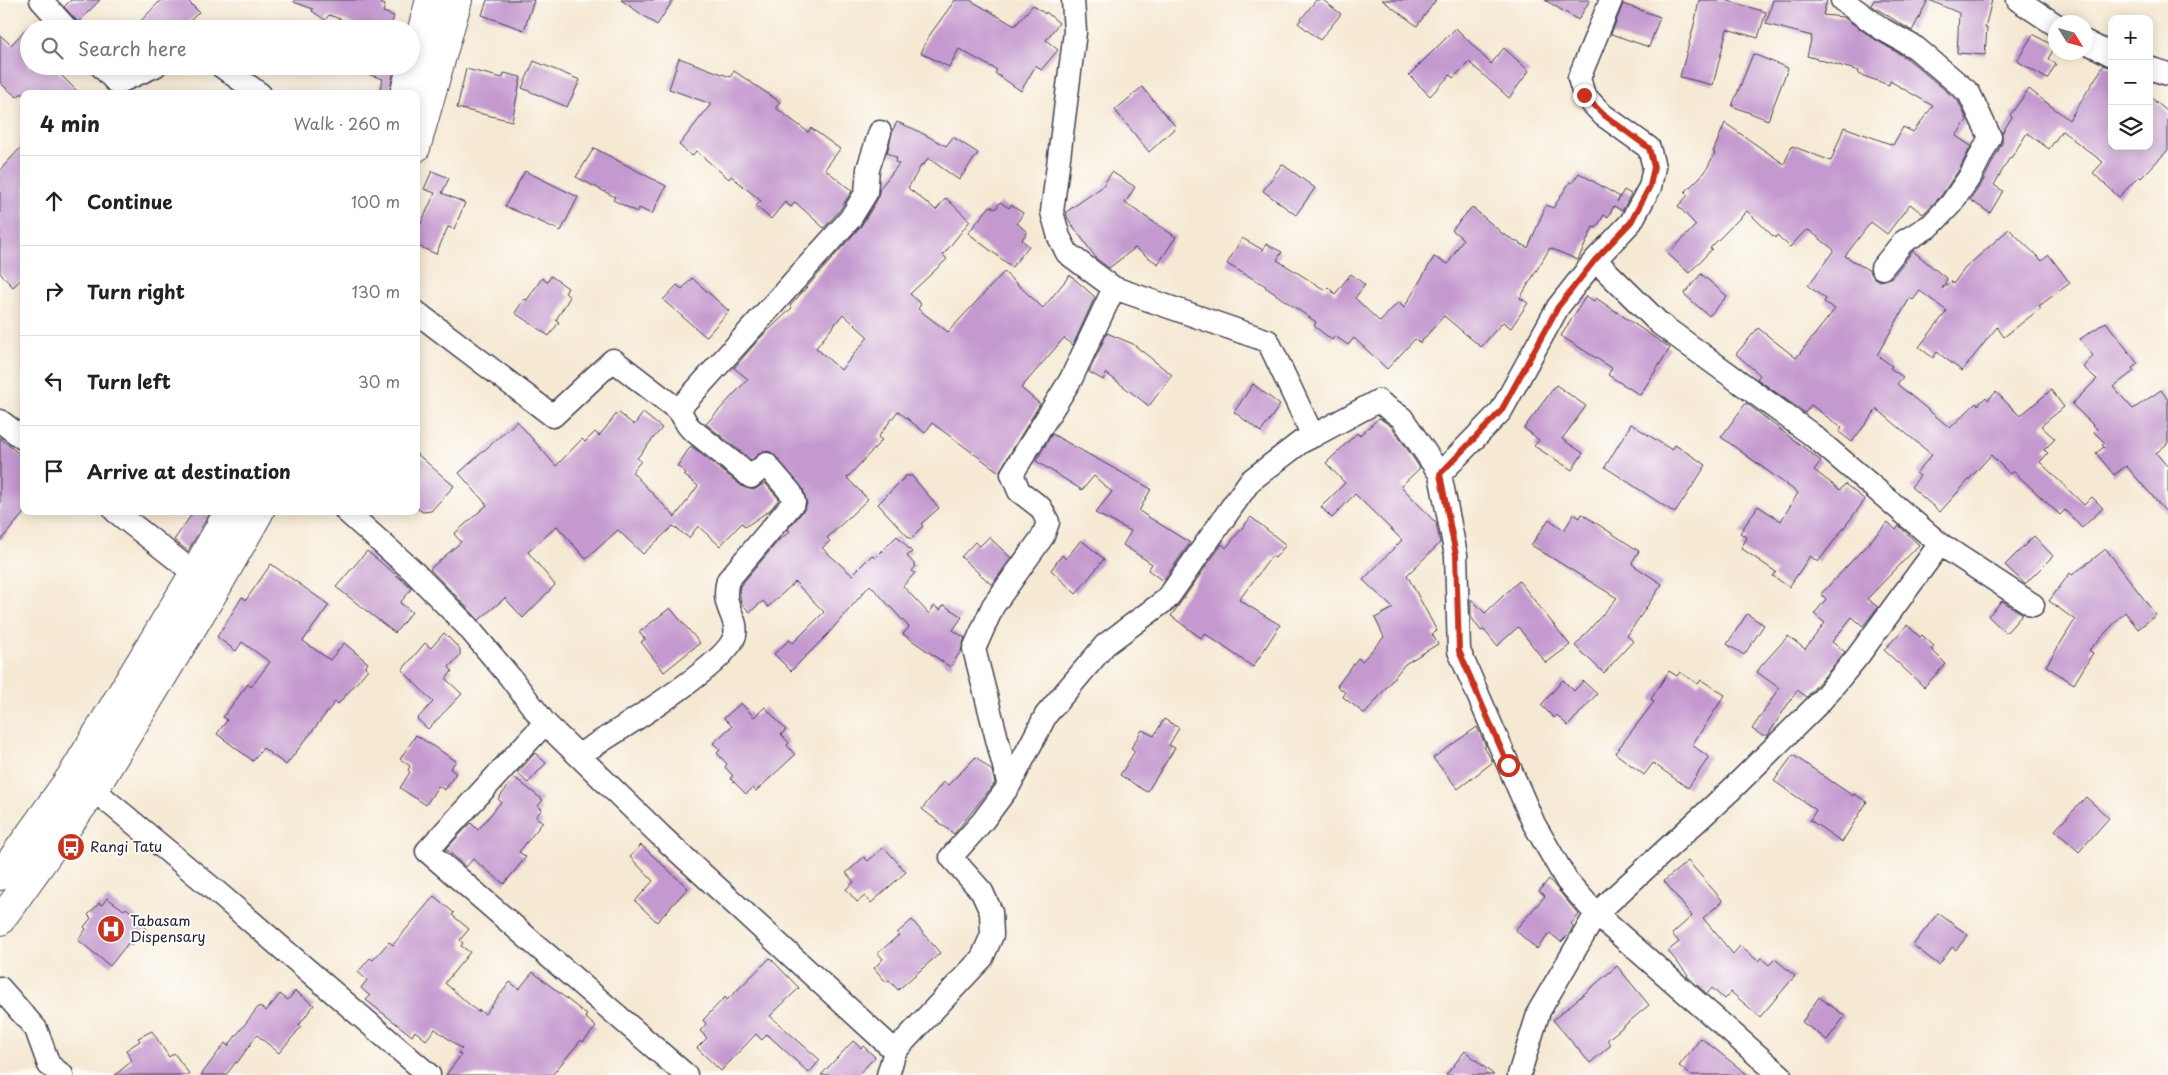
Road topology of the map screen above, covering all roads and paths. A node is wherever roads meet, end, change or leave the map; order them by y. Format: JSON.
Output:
{"nodes":[{"id":1,"x":41,"y":0,"type":"edge"},
{"id":2,"x":430,"y":0,"type":"edge"},
{"id":3,"x":458,"y":0,"type":"edge"},
{"id":4,"x":1073,"y":0,"type":"edge"},
{"id":5,"x":1611,"y":0,"type":"edge"},
{"id":6,"x":1842,"y":0,"type":"edge"},
{"id":7,"x":2018,"y":0,"type":"edge"},
{"id":8,"x":59,"y":20,"type":"edge"},
{"id":9,"x":2048,"y":20,"type":"edge"},
{"id":10,"x":420,"y":36,"type":"edge"},
{"id":11,"x":2093,"y":46,"type":"edge"},
{"id":12,"x":2108,"y":53,"type":"edge"},
{"id":13,"x":109,"y":75,"type":"edge"},
{"id":14,"x":136,"y":75,"type":"edge"},
{"id":15,"x":233,"y":75,"type":"edge"},
{"id":16,"x":409,"y":75,"type":"edge"},
{"id":17,"x":254,"y":90,"type":"edge"},
{"id":18,"x":405,"y":90,"type":"edge"},
{"id":19,"x":880,"y":132,"type":"dead end"},
{"id":20,"x":420,"y":134,"type":"edge"},
{"id":21,"x":1595,"y":260,"type":"junction"},
{"id":22,"x":1882,"y":268,"type":"dead end"},
{"id":23,"x":1114,"y":288,"type":"junction"},
{"id":24,"x":420,"y":315,"type":"edge"},
{"id":25,"x":678,"y":410,"type":"junction"},
{"id":26,"x":0,"y":421,"type":"edge"},
{"id":27,"x":1313,"y":436,"type":"junction"},
{"id":28,"x":20,"y":437,"type":"edge"},
{"id":29,"x":1440,"y":474,"type":"junction"},
{"id":30,"x":120,"y":515,"type":"edge"},
{"id":31,"x":227,"y":515,"type":"edge"},
{"id":32,"x":258,"y":515,"type":"edge"},
{"id":33,"x":350,"y":515,"type":"edge"},
{"id":34,"x":1940,"y":544,"type":"junction"},
{"id":35,"x":194,"y":573,"type":"junction"},
{"id":36,"x":2034,"y":605,"type":"dead end"},
{"id":37,"x":545,"y":723,"type":"junction"},
{"id":38,"x":579,"y":755,"type":"junction"},
{"id":39,"x":1009,"y":786,"type":"junction"},
{"id":40,"x":94,"y":790,"type":"junction"},
{"id":41,"x":0,"y":876,"type":"edge"},
{"id":42,"x":1596,"y":914,"type":"junction"},
{"id":43,"x":0,"y":921,"type":"edge"},
{"id":44,"x":0,"y":988,"type":"edge"},
{"id":45,"x":894,"y":1051,"type":"junction"},
{"id":46,"x":62,"y":1075,"type":"edge"},
{"id":47,"x":429,"y":1075,"type":"edge"},
{"id":48,"x":686,"y":1075,"type":"edge"},
{"id":49,"x":888,"y":1075,"type":"edge"},
{"id":50,"x":1519,"y":1075,"type":"edge"},
{"id":51,"x":1780,"y":1075,"type":"edge"}],
"edges":[{"from":1,"to":8,"type":"street"},
{"from":2,"to":10,"type":"main road"},
{"from":3,"to":20,"type":"main road"},
{"from":4,"to":23,"type":"street"},
{"from":5,"to":21,"type":"street"},
{"from":6,"to":22,"type":"street"},
{"from":7,"to":9,"type":"street"},
{"from":11,"to":12,"type":"street"},
{"from":13,"to":14,"type":"street"},
{"from":15,"to":17,"type":"street"},
{"from":16,"to":18,"type":"main road"},
{"from":19,"to":25,"type":"street"},
{"from":21,"to":29,"type":"street"},
{"from":21,"to":34,"type":"street"},
{"from":23,"to":27,"type":"street"},
{"from":23,"to":39,"type":"street"},
{"from":24,"to":25,"type":"street"},
{"from":25,"to":38,"type":"street"},
{"from":26,"to":28,"type":"street"},
{"from":27,"to":29,"type":"street"},
{"from":27,"to":39,"type":"street"},
{"from":29,"to":42,"type":"street"},
{"from":30,"to":35,"type":"street"},
{"from":31,"to":35,"type":"main road"},
{"from":32,"to":40,"type":"main road"},
{"from":33,"to":37,"type":"street"},
{"from":34,"to":36,"type":"street"},
{"from":34,"to":42,"type":"street"},
{"from":35,"to":41,"type":"main road"},
{"from":37,"to":38,"type":"street"},
{"from":37,"to":48,"type":"street"},
{"from":38,"to":45,"type":"street"},
{"from":39,"to":45,"type":"street"},
{"from":40,"to":43,"type":"main road"},
{"from":40,"to":47,"type":"street"},
{"from":42,"to":50,"type":"street"},
{"from":42,"to":51,"type":"street"},
{"from":44,"to":46,"type":"street"},
{"from":45,"to":49,"type":"street"}]}
